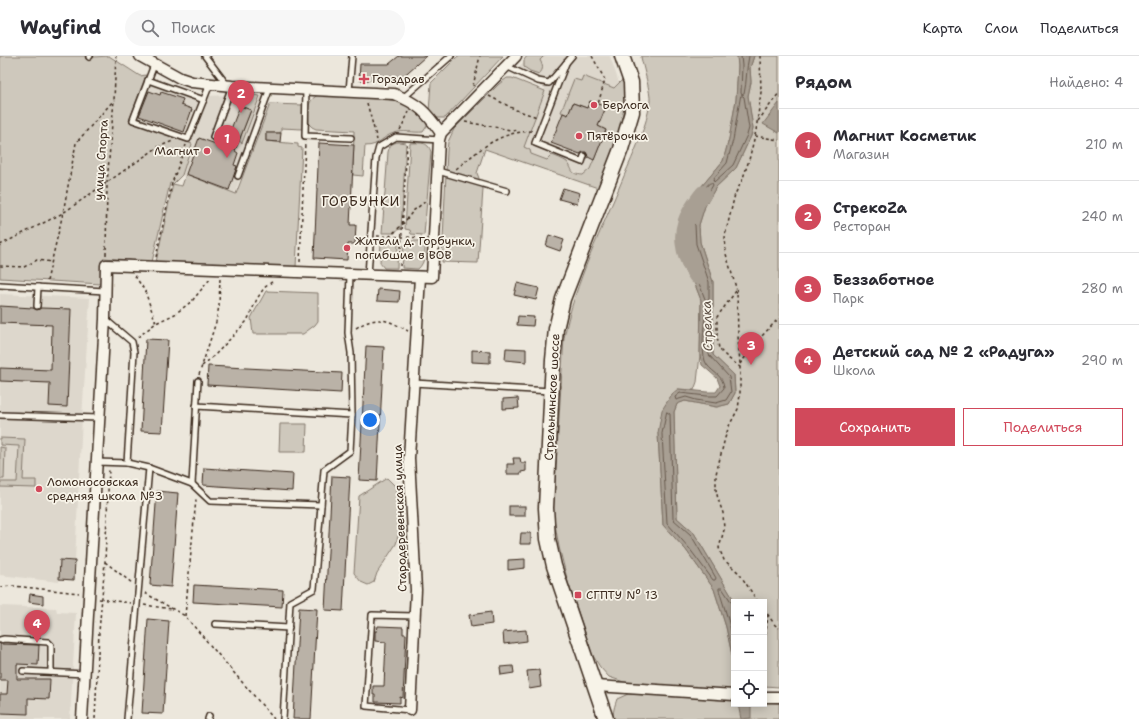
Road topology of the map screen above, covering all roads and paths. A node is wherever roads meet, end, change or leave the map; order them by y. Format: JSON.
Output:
{"nodes":[{"id":1,"x":116,"y":56,"type":"edge"},
{"id":2,"x":140,"y":56,"type":"edge"},
{"id":3,"x":206,"y":56,"type":"edge"},
{"id":4,"x":352,"y":56,"type":"edge"},
{"id":5,"x":451,"y":56,"type":"edge"},
{"id":6,"x":480,"y":56,"type":"edge"},
{"id":7,"x":516,"y":56,"type":"edge"},
{"id":8,"x":572,"y":56,"type":"edge"},
{"id":9,"x":592,"y":56,"type":"edge"},
{"id":10,"x":622,"y":56,"type":"edge"},
{"id":11,"x":760,"y":56,"type":"edge"},
{"id":12,"x":566,"y":63,"type":"junction"},
{"id":13,"x":154,"y":64,"type":"junction"},
{"id":14,"x":506,"y":66,"type":"junction"},
{"id":15,"x":148,"y":80,"type":"junction"},
{"id":16,"x":549,"y":83,"type":"junction"},
{"id":17,"x":210,"y":84,"type":"junction"},
{"id":18,"x":230,"y":86,"type":"junction"},
{"id":19,"x":557,"y":86,"type":"junction"},
{"id":20,"x":270,"y":88,"type":"junction"},
{"id":21,"x":306,"y":90,"type":"junction"},
{"id":22,"x":349,"y":91,"type":"junction"},
{"id":23,"x":364,"y":92,"type":"junction"},
{"id":24,"x":779,"y":93,"type":"edge"},
{"id":25,"x":486,"y":95,"type":"dead end"},
{"id":26,"x":403,"y":98,"type":"junction"},
{"id":27,"x":114,"y":100,"type":"junction"},
{"id":28,"x":204,"y":100,"type":"junction"},
{"id":29,"x":414,"y":103,"type":"junction"},
{"id":30,"x":469,"y":104,"type":"junction"},
{"id":31,"x":598,"y":104,"type":"dead end"},
{"id":32,"x":537,"y":117,"type":"dead end"},
{"id":33,"x":463,"y":122,"type":"dead end"},
{"id":34,"x":757,"y":123,"type":"junction"},
{"id":35,"x":518,"y":131,"type":"junction"},
{"id":36,"x":528,"y":131,"type":"dead end"},
{"id":37,"x":305,"y":136,"type":"junction"},
{"id":38,"x":755,"y":136,"type":"junction"},
{"id":39,"x":213,"y":137,"type":"dead end"},
{"id":40,"x":396,"y":137,"type":"junction"},
{"id":41,"x":407,"y":137,"type":"junction"},
{"id":42,"x":440,"y":137,"type":"junction"},
{"id":43,"x":351,"y":138,"type":"dead end"},
{"id":44,"x":779,"y":140,"type":"edge"},
{"id":45,"x":173,"y":141,"type":"dead end"},
{"id":46,"x":187,"y":142,"type":"dead end"},
{"id":47,"x":379,"y":147,"type":"junction"},
{"id":48,"x":584,"y":156,"type":"dead end"},
{"id":49,"x":438,"y":171,"type":"junction"},
{"id":50,"x":449,"y":174,"type":"junction"},
{"id":51,"x":238,"y":176,"type":"dead end"},
{"id":52,"x":107,"y":183,"type":"junction"},
{"id":53,"x":507,"y":191,"type":"dead end"},
{"id":54,"x":426,"y":201,"type":"dead end"},
{"id":55,"x":63,"y":213,"type":"junction"},
{"id":56,"x":403,"y":224,"type":"junction"},
{"id":57,"x":371,"y":236,"type":"junction"},
{"id":58,"x":389,"y":237,"type":"junction"},
{"id":59,"x":403,"y":237,"type":"junction"},
{"id":60,"x":434,"y":239,"type":"junction"},
{"id":61,"x":0,"y":244,"type":"edge"},
{"id":62,"x":52,"y":262,"type":"junction"},
{"id":63,"x":300,"y":262,"type":"dead end"},
{"id":64,"x":106,"y":265,"type":"junction"},
{"id":65,"x":0,"y":266,"type":"edge"},
{"id":66,"x":127,"y":266,"type":"junction"},
{"id":67,"x":154,"y":267,"type":"junction"},
{"id":68,"x":282,"y":272,"type":"junction"},
{"id":69,"x":350,"y":274,"type":"junction"},
{"id":70,"x":368,"y":275,"type":"junction"},
{"id":71,"x":399,"y":276,"type":"junction"},
{"id":72,"x":420,"y":277,"type":"junction"},
{"id":73,"x":211,"y":278,"type":"dead end"},
{"id":74,"x":220,"y":279,"type":"dead end"},
{"id":75,"x":0,"y":284,"type":"edge"},
{"id":76,"x":38,"y":287,"type":"junction"},
{"id":77,"x":46,"y":287,"type":"junction"},
{"id":78,"x":105,"y":291,"type":"junction"},
{"id":79,"x":737,"y":291,"type":"junction"},
{"id":80,"x":37,"y":306,"type":"dead end"},
{"id":81,"x":779,"y":318,"type":"edge"},
{"id":82,"x":105,"y":319,"type":"junction"},
{"id":83,"x":156,"y":323,"type":"junction"},
{"id":84,"x":348,"y":333,"type":"junction"},
{"id":85,"x":417,"y":338,"type":"junction"},
{"id":86,"x":132,"y":342,"type":"junction"},
{"id":87,"x":740,"y":364,"type":"junction"},
{"id":88,"x":202,"y":366,"type":"junction"},
{"id":89,"x":740,"y":367,"type":"junction"},
{"id":90,"x":198,"y":381,"type":"joint"},
{"id":91,"x":414,"y":383,"type":"junction"},
{"id":92,"x":552,"y":391,"type":"junction"},
{"id":93,"x":196,"y":406,"type":"junction"},
{"id":94,"x":0,"y":415,"type":"edge"},
{"id":95,"x":352,"y":416,"type":"junction"},
{"id":96,"x":99,"y":418,"type":"junction"},
{"id":97,"x":97,"y":462,"type":"junction"},
{"id":98,"x":109,"y":462,"type":"junction"},
{"id":99,"x":127,"y":463,"type":"junction"},
{"id":100,"x":149,"y":468,"type":"junction"},
{"id":101,"x":192,"y":484,"type":"junction"},
{"id":102,"x":197,"y":489,"type":"junction"},
{"id":103,"x":321,"y":505,"type":"junction"},
{"id":104,"x":0,"y":587,"type":"edge"},
{"id":105,"x":89,"y":594,"type":"junction"},
{"id":106,"x":756,"y":599,"type":"edge"},
{"id":107,"x":768,"y":615,"type":"joint"},
{"id":108,"x":415,"y":616,"type":"junction"},
{"id":109,"x":215,"y":624,"type":"dead end"},
{"id":110,"x":288,"y":628,"type":"junction"},
{"id":111,"x":779,"y":628,"type":"edge"},
{"id":112,"x":766,"y":635,"type":"edge"},
{"id":113,"x":0,"y":640,"type":"edge"},
{"id":114,"x":23,"y":671,"type":"dead end"},
{"id":115,"x":51,"y":672,"type":"junction"},
{"id":116,"x":85,"y":674,"type":"junction"},
{"id":117,"x":596,"y":686,"type":"junction"},
{"id":118,"x":731,"y":695,"type":"edge"},
{"id":119,"x":767,"y":697,"type":"edge"},
{"id":120,"x":779,"y":697,"type":"edge"},
{"id":121,"x":410,"y":710,"type":"joint"},
{"id":122,"x":82,"y":719,"type":"edge"},
{"id":123,"x":95,"y":719,"type":"edge"},
{"id":124,"x":127,"y":719,"type":"edge"},
{"id":125,"x":274,"y":719,"type":"edge"},
{"id":126,"x":283,"y":719,"type":"edge"},
{"id":127,"x":606,"y":719,"type":"edge"}],
"edges":[{"from":1,"to":27,"type":"path","name":"улица Спорта"},
{"from":2,"to":13,"type":"street"},
{"from":3,"to":18,"type":"lane"},
{"from":4,"to":22,"type":"lane"},
{"from":5,"to":26,"type":"lane"},
{"from":6,"to":30,"type":"path"},
{"from":7,"to":14,"type":"street"},
{"from":8,"to":12,"type":"lane"},
{"from":9,"to":31,"type":"path"},
{"from":10,"to":92,"type":"main road","name":"Стрельнинское шоссе"},
{"from":11,"to":34,"type":"path"},
{"from":12,"to":16,"type":"lane"},
{"from":12,"to":19,"type":"lane"},
{"from":13,"to":15,"type":"lane"},
{"from":13,"to":17,"type":"street"},
{"from":14,"to":16,"type":"lane"},
{"from":14,"to":30,"type":"street"},
{"from":15,"to":28,"type":"lane"},
{"from":15,"to":28,"type":"lane"},
{"from":16,"to":19,"type":"lane"},
{"from":17,"to":18,"type":"street"},
{"from":17,"to":28,"type":"lane"},
{"from":18,"to":20,"type":"street"},
{"from":18,"to":39,"type":"lane"},
{"from":19,"to":48,"type":"lane"},
{"from":20,"to":21,"type":"street"},
{"from":20,"to":51,"type":"lane"},
{"from":21,"to":22,"type":"street"},
{"from":21,"to":37,"type":"lane"},
{"from":22,"to":23,"type":"street"},
{"from":23,"to":26,"type":"street"},
{"from":23,"to":47,"type":"path"},
{"from":24,"to":34,"type":"path"},
{"from":25,"to":32,"type":"path"},
{"from":26,"to":29,"type":"street"},
{"from":27,"to":52,"type":"path","name":"улица Спорта"},
{"from":27,"to":55,"type":"path"},
{"from":29,"to":40,"type":"path"},
{"from":29,"to":42,"type":"street"},
{"from":30,"to":42,"type":"street"},
{"from":33,"to":35,"type":"path"},
{"from":34,"to":38,"type":"path"},
{"from":35,"to":36,"type":"path"},
{"from":35,"to":50,"type":"path"},
{"from":37,"to":43,"type":"lane"},
{"from":37,"to":63,"type":"path"},
{"from":38,"to":44,"type":"path"},
{"from":38,"to":79,"type":"path"},
{"from":40,"to":41,"type":"lane"},
{"from":40,"to":47,"type":"lane"},
{"from":41,"to":42,"type":"lane"},
{"from":41,"to":56,"type":"path"},
{"from":42,"to":49,"type":"street"},
{"from":45,"to":52,"type":"path"},
{"from":46,"to":67,"type":"path"},
{"from":47,"to":57,"type":"lane"},
{"from":49,"to":50,"type":"lane"},
{"from":49,"to":60,"type":"street"},
{"from":50,"to":53,"type":"lane"},
{"from":52,"to":55,"type":"path"},
{"from":52,"to":64,"type":"path","name":"улица Спорта"},
{"from":54,"to":56,"type":"path"},
{"from":55,"to":61,"type":"path"},
{"from":55,"to":62,"type":"path"},
{"from":56,"to":58,"type":"path"},
{"from":56,"to":59,"type":"path"},
{"from":57,"to":58,"type":"path"},
{"from":57,"to":70,"type":"lane"},
{"from":58,"to":59,"type":"path"},
{"from":59,"to":60,"type":"path"},
{"from":59,"to":71,"type":"path"},
{"from":60,"to":72,"type":"street"},
{"from":62,"to":65,"type":"path"},
{"from":62,"to":77,"type":"path"},
{"from":64,"to":66,"type":"street"},
{"from":64,"to":78,"type":"street"},
{"from":66,"to":67,"type":"street"},
{"from":66,"to":83,"type":"path"},
{"from":67,"to":68,"type":"street"},
{"from":68,"to":69,"type":"street"},
{"from":68,"to":88,"type":"path"},
{"from":69,"to":70,"type":"street"},
{"from":69,"to":84,"type":"lane"},
{"from":70,"to":71,"type":"street"},
{"from":71,"to":72,"type":"street"},
{"from":72,"to":85,"type":"street","name":"Стародеревенская улица"},
{"from":73,"to":83,"type":"path"},
{"from":74,"to":88,"type":"path"},
{"from":75,"to":76,"type":"lane"},
{"from":76,"to":77,"type":"lane"},
{"from":76,"to":80,"type":"lane"},
{"from":77,"to":78,"type":"lane"},
{"from":78,"to":82,"type":"street"},
{"from":79,"to":87,"type":"path"},
{"from":79,"to":89,"type":"path"},
{"from":81,"to":87,"type":"path"},
{"from":82,"to":86,"type":"lane"},
{"from":82,"to":96,"type":"street"},
{"from":83,"to":86,"type":"path"},
{"from":84,"to":85,"type":"path"},
{"from":84,"to":95,"type":"lane"},
{"from":85,"to":91,"type":"street","name":"Стародеревенская улица"},
{"from":86,"to":99,"type":"lane"},
{"from":87,"to":89,"type":"path"},
{"from":88,"to":90,"type":"path"},
{"from":89,"to":106,"type":"path"},
{"from":90,"to":93,"type":"lane"},
{"from":91,"to":92,"type":"lane"},
{"from":91,"to":108,"type":"street","name":"Стародеревенская улица"},
{"from":92,"to":117,"type":"main road","name":"Стрельнинское шоссе"},
{"from":93,"to":95,"type":"lane"},
{"from":93,"to":101,"type":"lane"},
{"from":94,"to":96,"type":"lane"},
{"from":95,"to":103,"type":"lane"},
{"from":96,"to":97,"type":"street"},
{"from":97,"to":98,"type":"lane"},
{"from":97,"to":105,"type":"street"},
{"from":98,"to":99,"type":"lane"},
{"from":98,"to":123,"type":"path"},
{"from":99,"to":100,"type":"lane"},
{"from":100,"to":101,"type":"lane"},
{"from":100,"to":124,"type":"lane"},
{"from":101,"to":102,"type":"lane"},
{"from":102,"to":103,"type":"lane"},
{"from":102,"to":125,"type":"path"},
{"from":103,"to":110,"type":"lane"},
{"from":104,"to":105,"type":"path"},
{"from":105,"to":116,"type":"street"},
{"from":107,"to":111,"type":"path"},
{"from":107,"to":112,"type":"path"},
{"from":108,"to":121,"type":"street","name":"Стародеревенская улица"},
{"from":108,"to":121,"type":"lane"},
{"from":109,"to":110,"type":"lane"},
{"from":110,"to":126,"type":"lane"},
{"from":113,"to":115,"type":"lane"},
{"from":114,"to":115,"type":"lane"},
{"from":115,"to":116,"type":"lane"},
{"from":116,"to":122,"type":"street"},
{"from":117,"to":118,"type":"street"},
{"from":117,"to":127,"type":"main road","name":"Стрельнинское шоссе"},
{"from":119,"to":120,"type":"street"}]}
